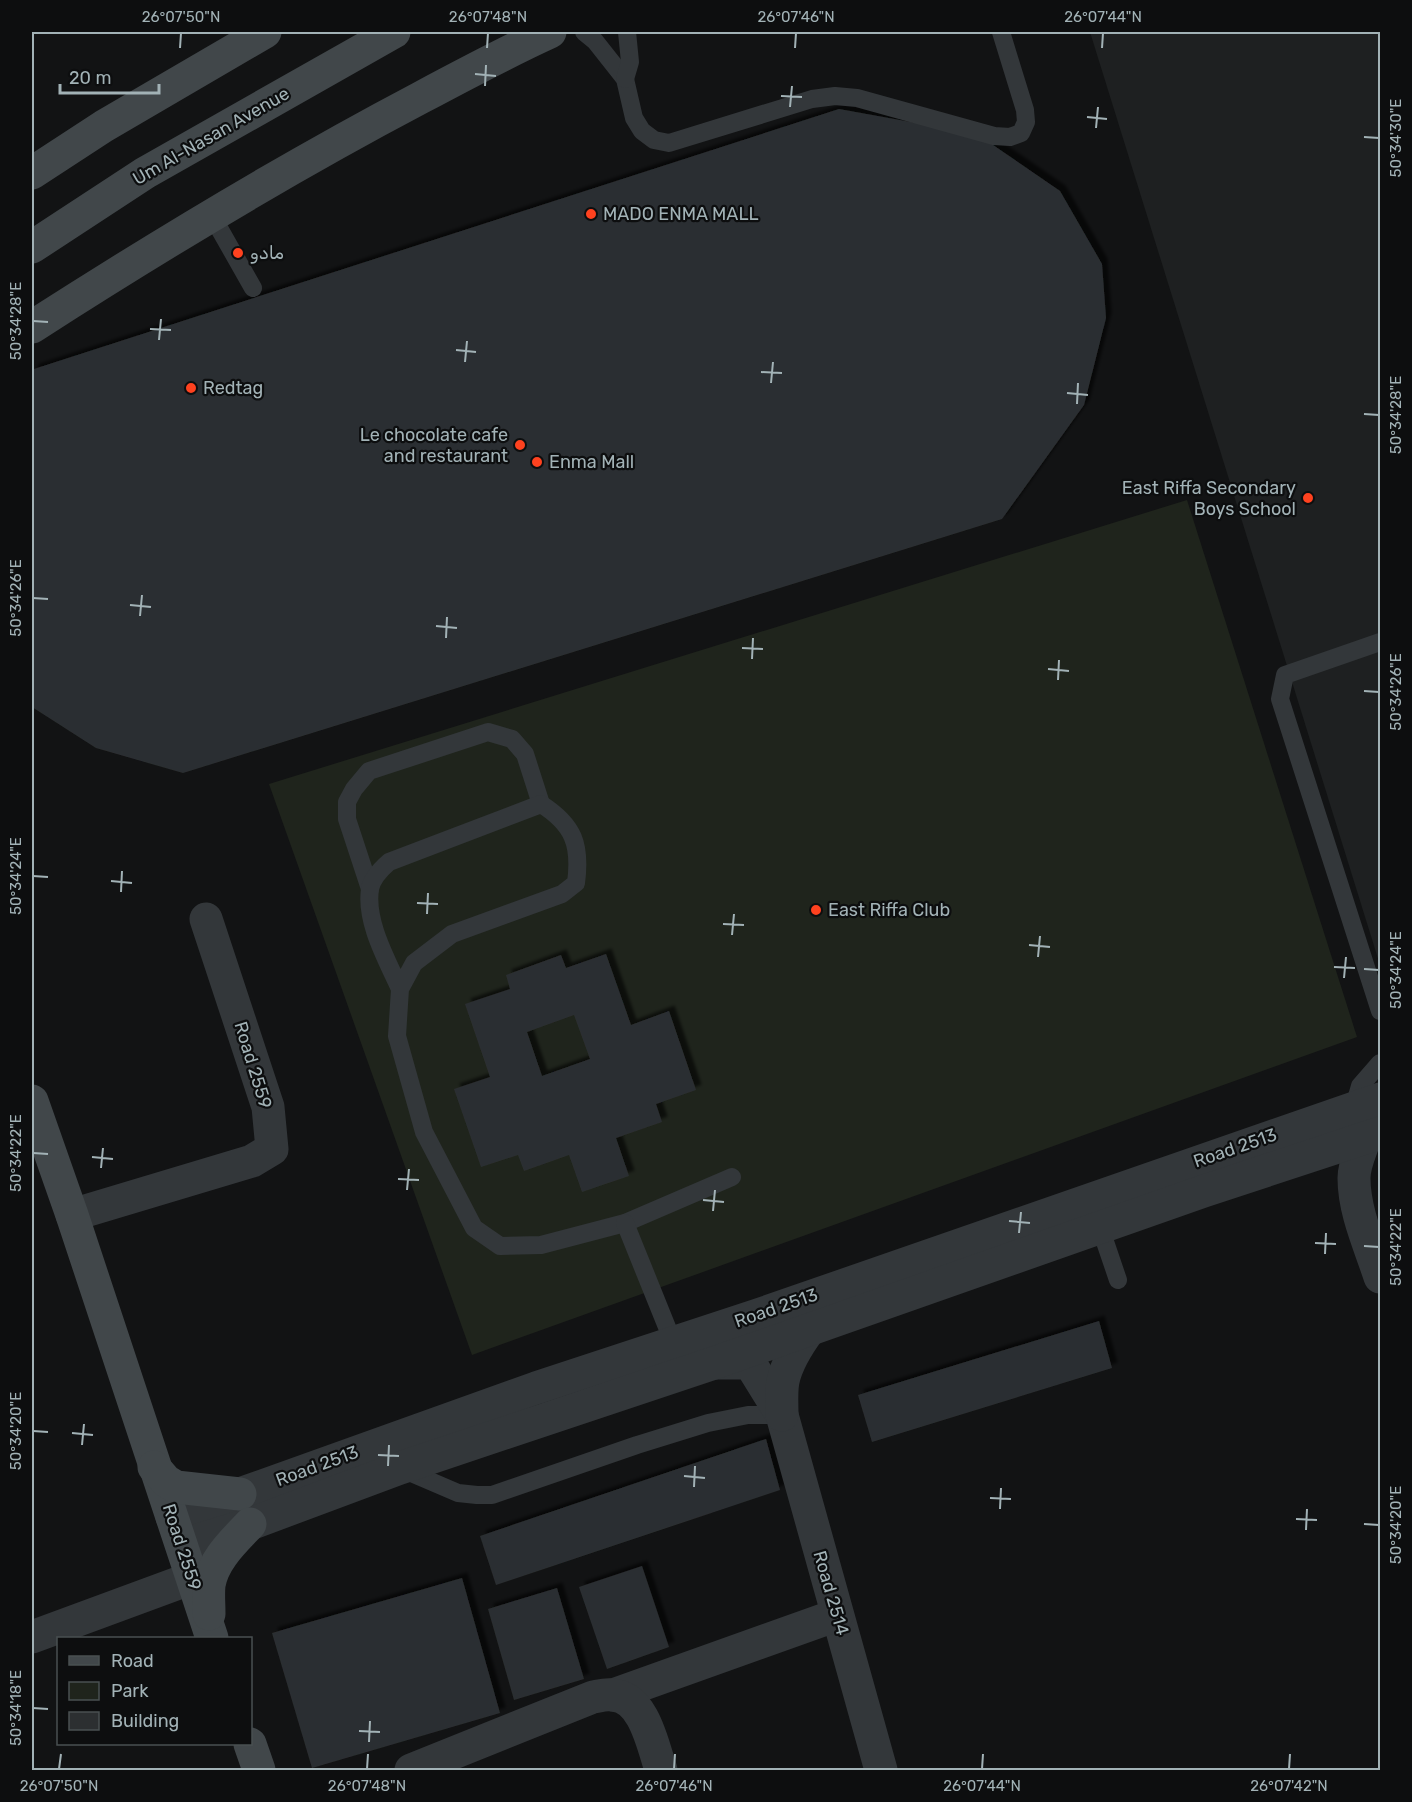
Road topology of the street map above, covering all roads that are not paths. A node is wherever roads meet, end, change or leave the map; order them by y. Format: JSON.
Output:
{"nodes":[{"id":1,"x":265,"y":32,"type":"edge"},
{"id":2,"x":394,"y":32,"type":"edge"},
{"id":3,"x":550,"y":32,"type":"edge"},
{"id":4,"x":584,"y":32,"type":"edge"},
{"id":5,"x":627,"y":32,"type":"edge"},
{"id":6,"x":1001,"y":32,"type":"edge"},
{"id":7,"x":625,"y":79,"type":"junction"},
{"id":8,"x":32,"y":173,"type":"edge"},
{"id":9,"x":211,"y":214,"type":"junction"},
{"id":10,"x":32,"y":247,"type":"edge"},
{"id":11,"x":253,"y":288,"type":"dead end"},
{"id":12,"x":32,"y":327,"type":"edge"},
{"id":13,"x":1380,"y":642,"type":"edge"},
{"id":14,"x":541,"y":804,"type":"junction"},
{"id":15,"x":370,"y":888,"type":"junction"},
{"id":16,"x":206,"y":919,"type":"dead end"},
{"id":17,"x":400,"y":989,"type":"junction"},
{"id":18,"x":1380,"y":1011,"type":"edge"},
{"id":19,"x":1380,"y":1063,"type":"edge"},
{"id":20,"x":32,"y":1101,"type":"edge"},
{"id":21,"x":1367,"y":1103,"type":"edge"},
{"id":22,"x":1373,"y":1135,"type":"edge"},
{"id":23,"x":732,"y":1178,"type":"dead end"},
{"id":24,"x":72,"y":1215,"type":"junction"},
{"id":25,"x":625,"y":1223,"type":"junction"},
{"id":26,"x":1100,"y":1227,"type":"junction"},
{"id":27,"x":1380,"y":1278,"type":"edge"},
{"id":28,"x":1118,"y":1280,"type":"dead end"},
{"id":29,"x":760,"y":1330,"type":"junction"},
{"id":30,"x":809,"y":1330,"type":"junction"},
{"id":31,"x":673,"y":1342,"type":"junction"},
{"id":32,"x":714,"y":1362,"type":"junction"},
{"id":33,"x":782,"y":1415,"type":"junction"},
{"id":34,"x":154,"y":1467,"type":"junction"},
{"id":35,"x":400,"y":1468,"type":"junction"},
{"id":36,"x":245,"y":1509,"type":"junction"},
{"id":37,"x":177,"y":1531,"type":"junction"},
{"id":38,"x":192,"y":1578,"type":"junction"},
{"id":39,"x":837,"y":1615,"type":"junction"},
{"id":40,"x":211,"y":1635,"type":"edge"},
{"id":41,"x":32,"y":1637,"type":"edge"},
{"id":42,"x":613,"y":1695,"type":"junction"},
{"id":43,"x":251,"y":1745,"type":"edge"},
{"id":44,"x":259,"y":1770,"type":"edge"},
{"id":45,"x":411,"y":1770,"type":"edge"},
{"id":46,"x":661,"y":1770,"type":"edge"},
{"id":47,"x":881,"y":1770,"type":"edge"}],
"edges":[{"from":1,"to":8,"type":"street"},
{"from":2,"to":10,"type":"street","name":"Um Al-Nasan Avenue"},
{"from":3,"to":9,"type":"street"},
{"from":4,"to":7,"type":"lane"},
{"from":5,"to":7,"type":"lane"},
{"from":6,"to":7,"type":"lane"},
{"from":9,"to":11,"type":"lane"},
{"from":9,"to":12,"type":"street"},
{"from":13,"to":18,"type":"lane"},
{"from":14,"to":15,"type":"lane"},
{"from":14,"to":15,"type":"lane"},
{"from":14,"to":17,"type":"lane"},
{"from":15,"to":17,"type":"lane"},
{"from":16,"to":24,"type":"street","name":"Road 2559"},
{"from":17,"to":25,"type":"lane"},
{"from":19,"to":21,"type":"lane"},
{"from":20,"to":24,"type":"street","name":"Road 2559"},
{"from":21,"to":29,"type":"street","name":"Road 2513"},
{"from":22,"to":26,"type":"street","name":"Road 2513"},
{"from":22,"to":27,"type":"street"},
{"from":23,"to":25,"type":"lane"},
{"from":24,"to":34,"type":"street","name":"Road 2559"},
{"from":25,"to":31,"type":"lane"},
{"from":26,"to":28,"type":"lane"},
{"from":26,"to":30,"type":"street","name":"Road 2513"},
{"from":29,"to":30,"type":"street","name":"Road 2513"},
{"from":29,"to":31,"type":"street","name":"Road 2513"},
{"from":29,"to":32,"type":"street","name":"Road 2513"},
{"from":30,"to":33,"type":"street","name":"Road 2514"},
{"from":31,"to":36,"type":"street","name":"Road 2513"},
{"from":32,"to":33,"type":"street","name":"Road 2514"},
{"from":32,"to":35,"type":"street","name":"Road 2513"},
{"from":33,"to":35,"type":"lane"},
{"from":33,"to":39,"type":"street","name":"Road 2514"},
{"from":34,"to":36,"type":"street"},
{"from":34,"to":37,"type":"street","name":"Road 2559"},
{"from":35,"to":36,"type":"street","name":"Road 2513"},
{"from":36,"to":37,"type":"street","name":"Road 2513"},
{"from":36,"to":40,"type":"street"},
{"from":37,"to":38,"type":"street","name":"Road 2559"},
{"from":38,"to":40,"type":"street","name":"Road 2559"},
{"from":38,"to":41,"type":"street"},
{"from":39,"to":42,"type":"street"},
{"from":39,"to":47,"type":"street","name":"Road 2514"},
{"from":42,"to":45,"type":"street"},
{"from":42,"to":46,"type":"street"},
{"from":43,"to":44,"type":"street"}]}
